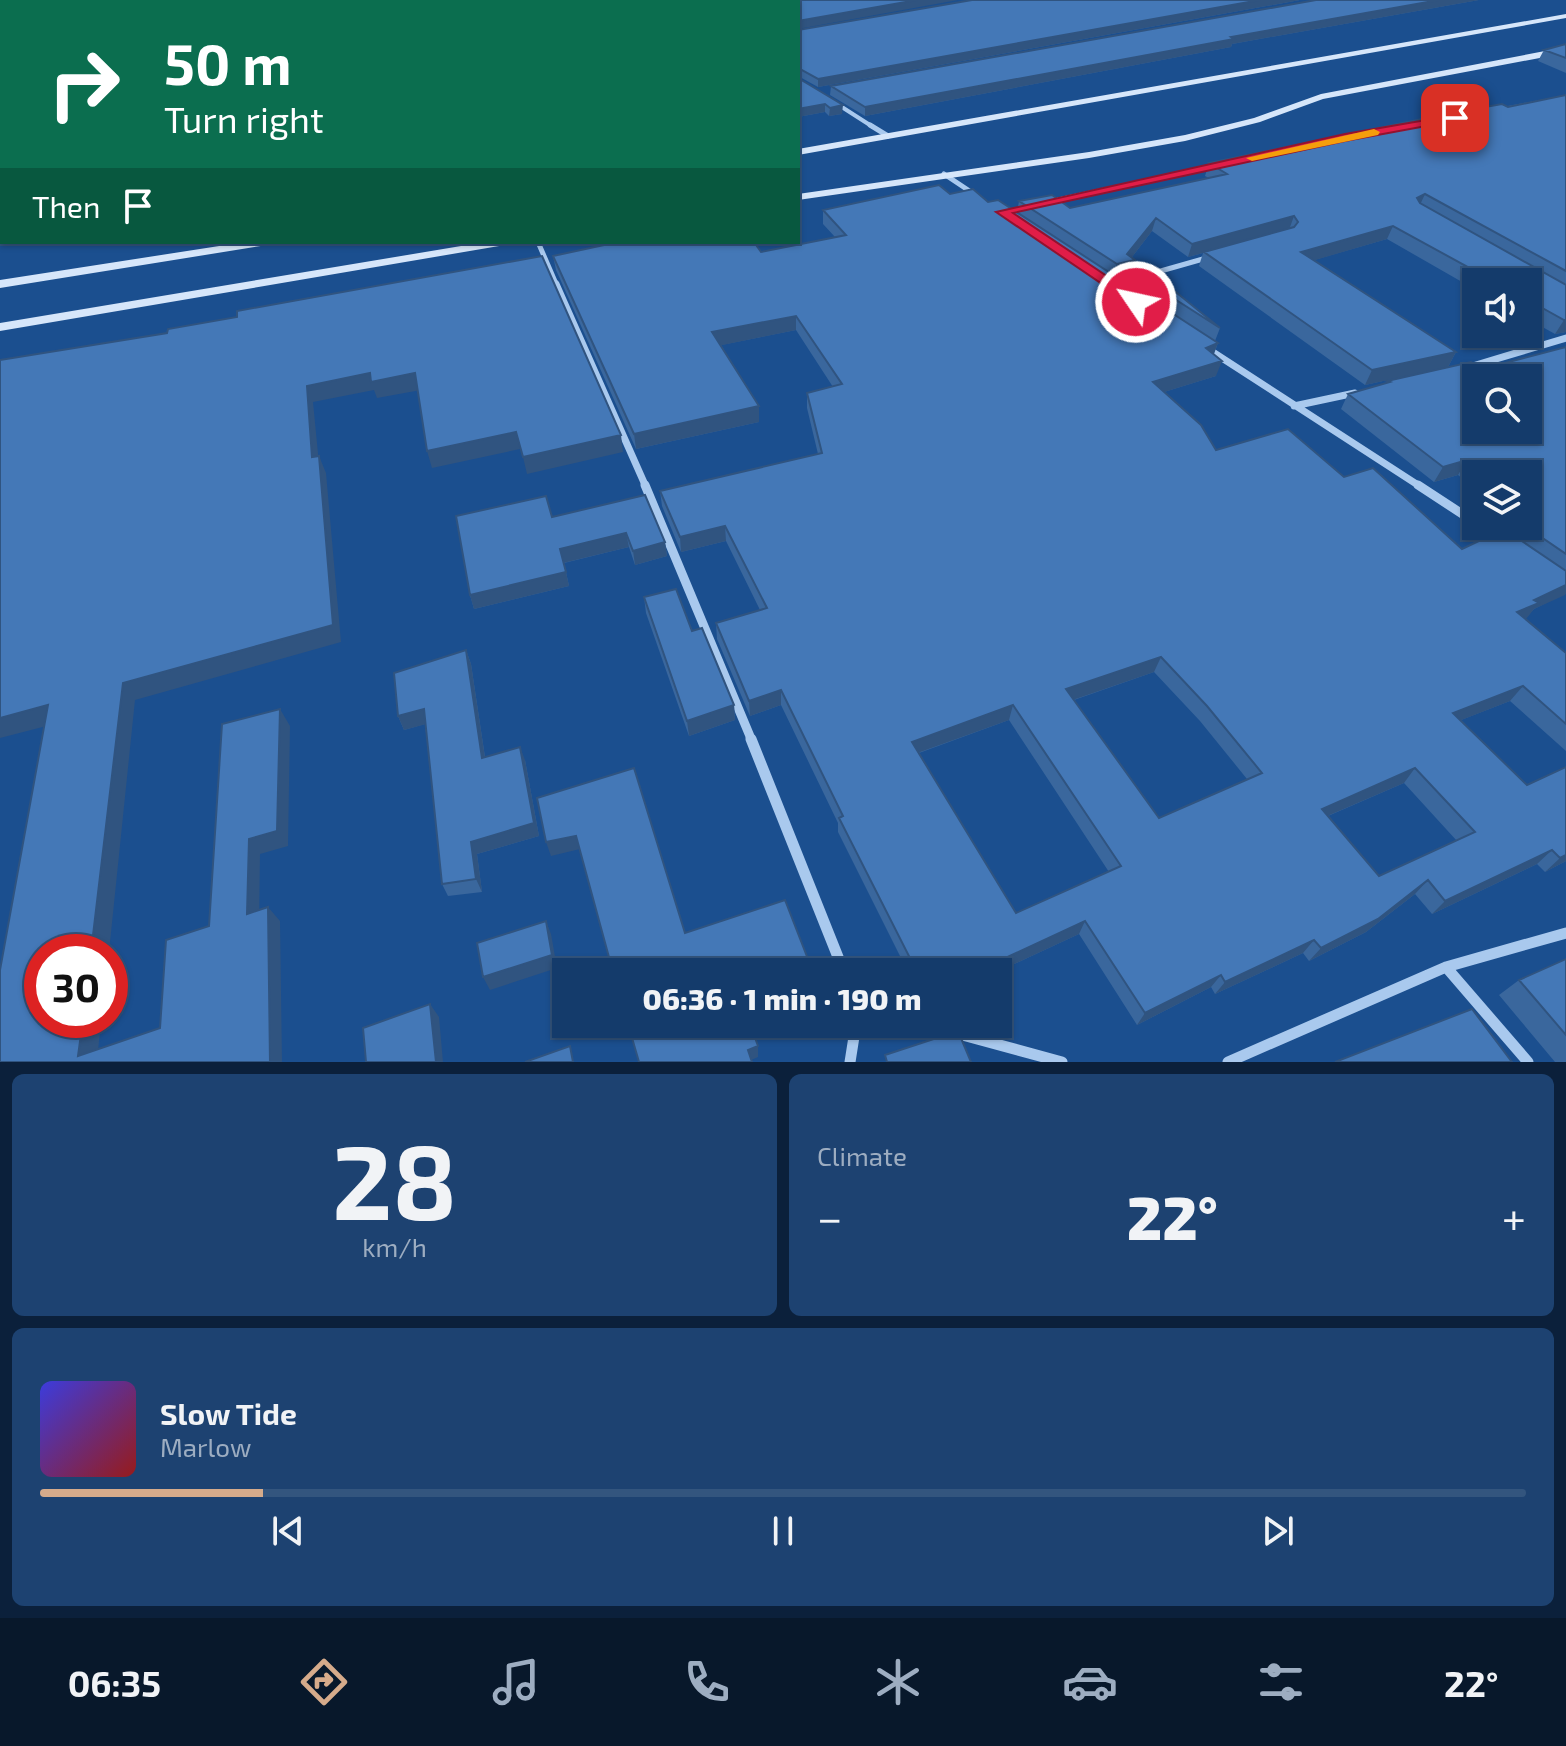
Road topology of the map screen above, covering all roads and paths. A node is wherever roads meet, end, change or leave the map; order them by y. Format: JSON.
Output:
{"nodes":[{"id":1,"x":1566,"y":16,"type":"edge"},
{"id":2,"x":1566,"y":50,"type":"edge"},
{"id":3,"x":827,"y":97,"type":"edge"},
{"id":4,"x":888,"y":136,"type":"junction"},
{"id":5,"x":800,"y":152,"type":"edge"},
{"id":6,"x":1220,"y":164,"type":"edge"},
{"id":7,"x":944,"y":174,"type":"junction"},
{"id":8,"x":800,"y":197,"type":"edge"},
{"id":9,"x":991,"y":204,"type":"edge"},
{"id":10,"x":1034,"y":205,"type":"edge"},
{"id":11,"x":254,"y":244,"type":"edge"},
{"id":12,"x":493,"y":244,"type":"edge"},
{"id":13,"x":539,"y":244,"type":"edge"},
{"id":14,"x":1214,"y":256,"type":"edge"},
{"id":15,"x":0,"y":284,"type":"edge"},
{"id":16,"x":1123,"y":294,"type":"edge"},
{"id":17,"x":0,"y":327,"type":"edge"},
{"id":18,"x":1566,"y":338,"type":"edge"},
{"id":19,"x":1553,"y":343,"type":"junction"},
{"id":20,"x":1202,"y":345,"type":"edge"},
{"id":21,"x":1566,"y":351,"type":"edge"},
{"id":22,"x":1454,"y":372,"type":"edge"},
{"id":23,"x":1367,"y":391,"type":"edge"},
{"id":24,"x":1293,"y":406,"type":"junction"},
{"id":25,"x":1462,"y":515,"type":"edge"},
{"id":26,"x":1500,"y":540,"type":"edge"},
{"id":27,"x":1504,"y":543,"type":"edge"},
{"id":28,"x":1566,"y":933,"type":"edge"},
{"id":29,"x":838,"y":958,"type":"edge"},
{"id":30,"x":1446,"y":967,"type":"junction"},
{"id":31,"x":854,"y":1038,"type":"edge"},
{"id":32,"x":974,"y":1038,"type":"edge"},
{"id":33,"x":850,"y":1062,"type":"edge"},
{"id":34,"x":1062,"y":1062,"type":"edge"},
{"id":35,"x":1228,"y":1062,"type":"edge"},
{"id":36,"x":1528,"y":1062,"type":"edge"}],
"edges":[{"from":1,"to":4,"type":"street"},
{"from":2,"to":7,"type":"street"},
{"from":3,"to":4,"type":"street"},
{"from":4,"to":5,"type":"street"},
{"from":6,"to":10,"type":"street"},
{"from":7,"to":8,"type":"street"},
{"from":7,"to":9,"type":"street"},
{"from":11,"to":15,"type":"street"},
{"from":12,"to":17,"type":"street"},
{"from":13,"to":29,"type":"street"},
{"from":14,"to":16,"type":"street"},
{"from":18,"to":19,"type":"street"},
{"from":19,"to":21,"type":"street"},
{"from":19,"to":22,"type":"street"},
{"from":20,"to":24,"type":"street"},
{"from":23,"to":24,"type":"street"},
{"from":24,"to":25,"type":"street"},
{"from":26,"to":27,"type":"street"},
{"from":28,"to":30,"type":"street"},
{"from":30,"to":35,"type":"street"},
{"from":30,"to":36,"type":"street"},
{"from":31,"to":33,"type":"street"},
{"from":32,"to":34,"type":"street"}]}
